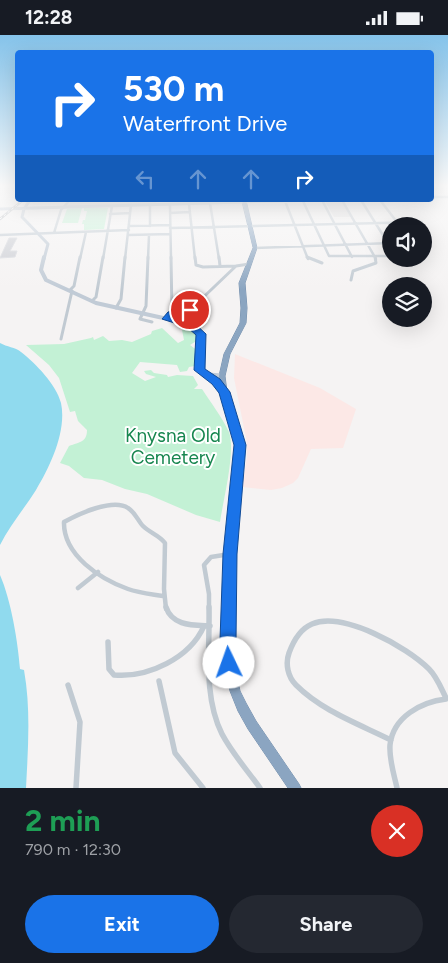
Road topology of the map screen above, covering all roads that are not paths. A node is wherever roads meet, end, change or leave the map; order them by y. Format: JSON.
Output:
{"nodes":[{"id":1,"x":23,"y":220,"type":"edge"},
{"id":2,"x":58,"y":220,"type":"edge"},
{"id":3,"x":109,"y":220,"type":"edge"},
{"id":4,"x":130,"y":220,"type":"edge"},
{"id":5,"x":150,"y":220,"type":"edge"},
{"id":6,"x":170,"y":220,"type":"edge"},
{"id":7,"x":190,"y":220,"type":"edge"},
{"id":8,"x":213,"y":220,"type":"edge"},
{"id":9,"x":249,"y":220,"type":"edge"},
{"id":10,"x":293,"y":220,"type":"edge"},
{"id":11,"x":312,"y":220,"type":"edge"},
{"id":12,"x":332,"y":220,"type":"edge"},
{"id":13,"x":354,"y":220,"type":"edge"},
{"id":14,"x":374,"y":220,"type":"edge"},
{"id":15,"x":376,"y":223,"type":"junction"},
{"id":16,"x":382,"y":223,"type":"edge"},
{"id":17,"x":356,"y":224,"type":"junction"},
{"id":18,"x":295,"y":225,"type":"junction"},
{"id":19,"x":314,"y":225,"type":"junction"},
{"id":20,"x":335,"y":225,"type":"junction"},
{"id":21,"x":150,"y":226,"type":"junction"},
{"id":22,"x":251,"y":227,"type":"junction"},
{"id":23,"x":214,"y":228,"type":"junction"},
{"id":24,"x":191,"y":229,"type":"junction"},
{"id":25,"x":170,"y":230,"type":"junction"},
{"id":26,"x":107,"y":231,"type":"junction"},
{"id":27,"x":129,"y":231,"type":"junction"},
{"id":28,"x":86,"y":232,"type":"junction"},
{"id":29,"x":382,"y":232,"type":"edge"},
{"id":30,"x":39,"y":233,"type":"junction"},
{"id":31,"x":54,"y":233,"type":"junction"},
{"id":32,"x":0,"y":235,"type":"edge"},
{"id":33,"x":149,"y":235,"type":"junction"},
{"id":34,"x":382,"y":243,"type":"edge"},
{"id":35,"x":367,"y":244,"type":"junction"},
{"id":36,"x":323,"y":245,"type":"junction"},
{"id":37,"x":345,"y":245,"type":"junction"},
{"id":38,"x":302,"y":246,"type":"junction"},
{"id":39,"x":255,"y":248,"type":"junction"},
{"id":40,"x":329,"y":256,"type":"joint"},
{"id":41,"x":374,"y":256,"type":"junction"},
{"id":42,"x":382,"y":256,"type":"edge"},
{"id":43,"x":352,"y":257,"type":"junction"},
{"id":44,"x":308,"y":259,"type":"joint"},
{"id":45,"x":322,"y":263,"type":"dead end"},
{"id":46,"x":249,"y":264,"type":"junction"},
{"id":47,"x":236,"y":265,"type":"junction"},
{"id":48,"x":220,"y":266,"type":"junction"},
{"id":49,"x":351,"y":280,"type":"dead end"},
{"id":50,"x":71,"y":293,"type":"junction"},
{"id":51,"x":92,"y":300,"type":"junction"},
{"id":52,"x":117,"y":307,"type":"junction"},
{"id":53,"x":143,"y":312,"type":"junction"},
{"id":54,"x":169,"y":316,"type":"junction"},
{"id":55,"x":152,"y":322,"type":"dead end"},
{"id":56,"x":61,"y":339,"type":"dead end"},
{"id":57,"x":208,"y":375,"type":"junction"},
{"id":58,"x":222,"y":375,"type":"junction"},
{"id":59,"x":224,"y":392,"type":"junction"},
{"id":60,"x":230,"y":554,"type":"junction"},
{"id":61,"x":98,"y":572,"type":"junction"},
{"id":62,"x":78,"y":588,"type":"dead end"},
{"id":63,"x":163,"y":596,"type":"junction"},
{"id":64,"x":207,"y":626,"type":"junction"},
{"id":65,"x":108,"y":642,"type":"dead end"},
{"id":66,"x":159,"y":681,"type":"dead end"},
{"id":67,"x":68,"y":685,"type":"dead end"},
{"id":68,"x":447,"y":699,"type":"edge"},
{"id":69,"x":391,"y":740,"type":"junction"},
{"id":70,"x":257,"y":787,"type":"edge"},
{"id":71,"x":76,"y":788,"type":"edge"},
{"id":72,"x":204,"y":788,"type":"edge"},
{"id":73,"x":295,"y":788,"type":"edge"},
{"id":74,"x":397,"y":788,"type":"edge"}],
"edges":[{"from":1,"to":30,"type":"street"},
{"from":2,"to":31,"type":"street"},
{"from":3,"to":26,"type":"street"},
{"from":4,"to":27,"type":"street"},
{"from":5,"to":21,"type":"street"},
{"from":6,"to":25,"type":"street"},
{"from":7,"to":24,"type":"street"},
{"from":8,"to":23,"type":"street"},
{"from":9,"to":22,"type":"highway"},
{"from":10,"to":18,"type":"street"},
{"from":11,"to":19,"type":"street"},
{"from":12,"to":20,"type":"street"},
{"from":13,"to":17,"type":"street"},
{"from":14,"to":15,"type":"street"},
{"from":15,"to":16,"type":"street"},
{"from":15,"to":17,"type":"street"},
{"from":15,"to":29,"type":"street"},
{"from":17,"to":20,"type":"street"},
{"from":17,"to":35,"type":"street"},
{"from":18,"to":19,"type":"street"},
{"from":18,"to":22,"type":"street"},
{"from":18,"to":38,"type":"street"},
{"from":19,"to":20,"type":"street"},
{"from":19,"to":36,"type":"street"},
{"from":20,"to":37,"type":"street"},
{"from":21,"to":25,"type":"street"},
{"from":21,"to":27,"type":"street"},
{"from":22,"to":23,"type":"street"},
{"from":22,"to":39,"type":"highway"},
{"from":23,"to":24,"type":"street"},
{"from":23,"to":48,"type":"street"},
{"from":24,"to":25,"type":"street"},
{"from":24,"to":48,"type":"street"},
{"from":25,"to":33,"type":"street"},
{"from":25,"to":54,"type":"street"},
{"from":26,"to":27,"type":"street"},
{"from":26,"to":28,"type":"street"},
{"from":26,"to":51,"type":"street"},
{"from":27,"to":33,"type":"street"},
{"from":27,"to":52,"type":"street"},
{"from":28,"to":31,"type":"street"},
{"from":28,"to":50,"type":"street"},
{"from":30,"to":31,"type":"street"},
{"from":30,"to":32,"type":"street"},
{"from":30,"to":50,"type":"street"},
{"from":33,"to":53,"type":"street"},
{"from":34,"to":35,"type":"street"},
{"from":35,"to":37,"type":"street"},
{"from":35,"to":41,"type":"street"},
{"from":36,"to":37,"type":"street"},
{"from":36,"to":38,"type":"street"},
{"from":36,"to":40,"type":"street"},
{"from":37,"to":43,"type":"street"},
{"from":38,"to":39,"type":"street"},
{"from":38,"to":44,"type":"street"},
{"from":39,"to":46,"type":"highway"},
{"from":40,"to":43,"type":"street"},
{"from":41,"to":42,"type":"street"},
{"from":41,"to":43,"type":"street"},
{"from":41,"to":49,"type":"street"},
{"from":44,"to":45,"type":"street"},
{"from":46,"to":47,"type":"street"},
{"from":46,"to":58,"type":"highway"},
{"from":47,"to":48,"type":"street"},
{"from":47,"to":54,"type":"street"},
{"from":50,"to":51,"type":"street"},
{"from":50,"to":56,"type":"street"},
{"from":51,"to":52,"type":"street"},
{"from":52,"to":53,"type":"street"},
{"from":53,"to":54,"type":"street"},
{"from":53,"to":55,"type":"street"},
{"from":54,"to":57,"type":"street"},
{"from":57,"to":58,"type":"street"},
{"from":57,"to":59,"type":"highway"},
{"from":58,"to":59,"type":"highway"},
{"from":59,"to":60,"type":"highway"},
{"from":60,"to":64,"type":"street"},
{"from":60,"to":73,"type":"highway"},
{"from":61,"to":62,"type":"street"},
{"from":61,"to":63,"type":"street"},
{"from":61,"to":63,"type":"street"},
{"from":63,"to":64,"type":"street"},
{"from":64,"to":65,"type":"street"},
{"from":64,"to":70,"type":"street"},
{"from":66,"to":72,"type":"street"},
{"from":67,"to":71,"type":"street"},
{"from":68,"to":69,"type":"street"},
{"from":68,"to":69,"type":"street"},
{"from":69,"to":74,"type":"street"}]}
